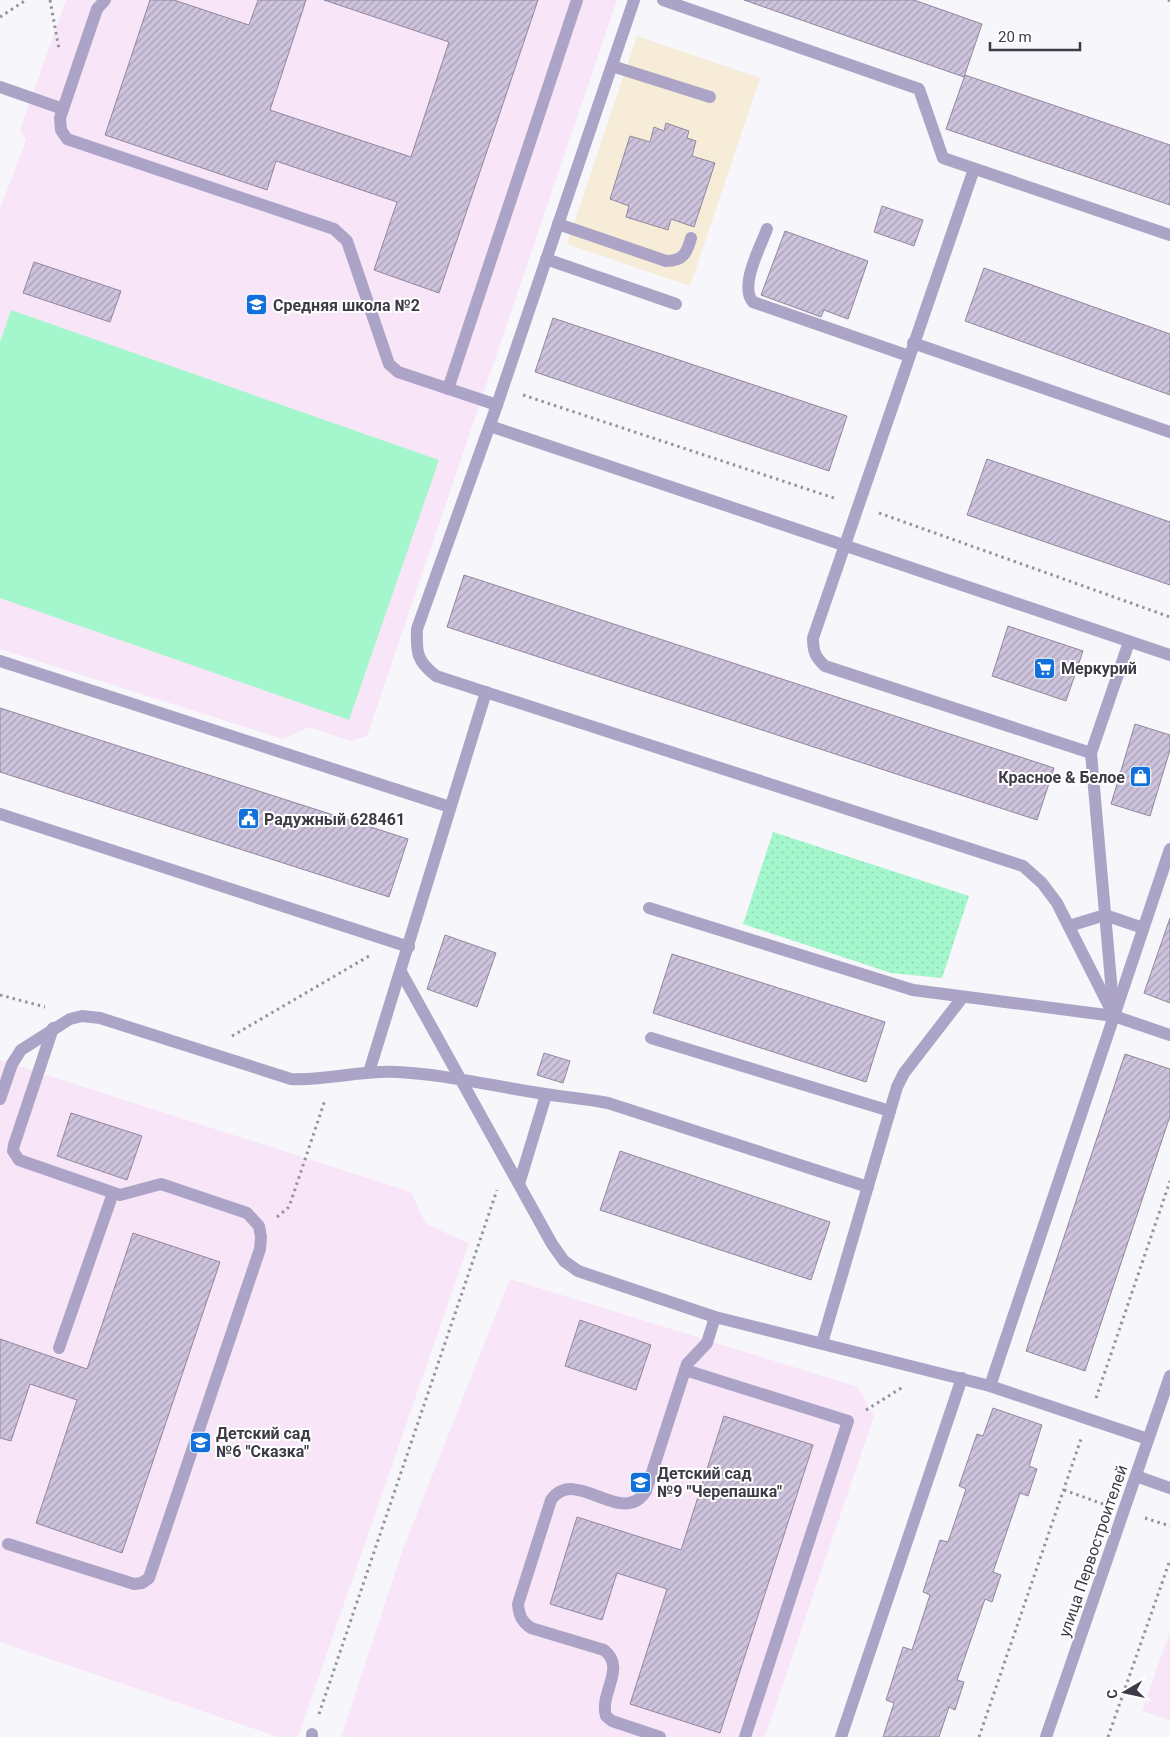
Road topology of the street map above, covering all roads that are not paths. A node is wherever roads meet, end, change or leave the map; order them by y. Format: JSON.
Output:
{"nodes":[{"id":1,"x":105,"y":0,"type":"edge"},
{"id":2,"x":577,"y":0,"type":"edge"},
{"id":3,"x":634,"y":0,"type":"edge"},
{"id":4,"x":663,"y":0,"type":"edge"},
{"id":5,"x":612,"y":66,"type":"junction"},
{"id":6,"x":0,"y":87,"type":"edge"},
{"id":7,"x":710,"y":97,"type":"dead end"},
{"id":8,"x":63,"y":109,"type":"junction"},
{"id":9,"x":974,"y":169,"type":"junction"},
{"id":10,"x":558,"y":224,"type":"junction"},
{"id":11,"x":767,"y":229,"type":"dead end"},
{"id":12,"x":1170,"y":234,"type":"edge"},
{"id":13,"x":692,"y":238,"type":"dead end"},
{"id":14,"x":546,"y":260,"type":"junction"},
{"id":15,"x":676,"y":304,"type":"dead end"},
{"id":16,"x":913,"y":344,"type":"junction"},
{"id":17,"x":909,"y":356,"type":"junction"},
{"id":18,"x":448,"y":389,"type":"junction"},
{"id":19,"x":497,"y":405,"type":"junction"},
{"id":20,"x":490,"y":426,"type":"junction"},
{"id":21,"x":1170,"y":432,"type":"edge"},
{"id":22,"x":843,"y":545,"type":"junction"},
{"id":23,"x":1129,"y":642,"type":"junction"},
{"id":24,"x":1170,"y":655,"type":"edge"},
{"id":25,"x":0,"y":661,"type":"edge"},
{"id":26,"x":486,"y":692,"type":"junction"},
{"id":27,"x":1091,"y":753,"type":"junction"},
{"id":28,"x":450,"y":807,"type":"junction"},
{"id":29,"x":0,"y":814,"type":"edge"},
{"id":30,"x":1170,"y":850,"type":"edge"},
{"id":31,"x":649,"y":908,"type":"dead end"},
{"id":32,"x":1105,"y":915,"type":"junction"},
{"id":33,"x":1069,"y":926,"type":"junction"},
{"id":34,"x":1143,"y":928,"type":"junction"},
{"id":35,"x":409,"y":946,"type":"junction"},
{"id":36,"x":401,"y":972,"type":"junction"},
{"id":37,"x":962,"y":998,"type":"junction"},
{"id":38,"x":1114,"y":1016,"type":"junction"},
{"id":39,"x":53,"y":1028,"type":"junction"},
{"id":40,"x":1170,"y":1035,"type":"edge"},
{"id":41,"x":651,"y":1038,"type":"dead end"},
{"id":42,"x":369,"y":1072,"type":"junction"},
{"id":43,"x":460,"y":1080,"type":"junction"},
{"id":44,"x":546,"y":1095,"type":"junction"},
{"id":45,"x":0,"y":1099,"type":"edge"},
{"id":46,"x":890,"y":1111,"type":"junction"},
{"id":47,"x":519,"y":1184,"type":"junction"},
{"id":48,"x":868,"y":1187,"type":"junction"},
{"id":49,"x":113,"y":1193,"type":"junction"},
{"id":50,"x":715,"y":1317,"type":"junction"},
{"id":51,"x":822,"y":1342,"type":"junction"},
{"id":52,"x":59,"y":1348,"type":"dead end"},
{"id":53,"x":685,"y":1370,"type":"junction"},
{"id":54,"x":1170,"y":1376,"type":"edge"},
{"id":55,"x":962,"y":1378,"type":"junction"},
{"id":56,"x":990,"y":1386,"type":"junction"},
{"id":57,"x":1148,"y":1439,"type":"junction"},
{"id":58,"x":1136,"y":1476,"type":"junction"},
{"id":59,"x":1170,"y":1488,"type":"edge"},
{"id":60,"x":8,"y":1544,"type":"dead end"},
{"id":61,"x":660,"y":1737,"type":"edge"},
{"id":62,"x":744,"y":1737,"type":"edge"},
{"id":63,"x":841,"y":1737,"type":"edge"},
{"id":64,"x":1046,"y":1737,"type":"edge"}],
"edges":[{"from":1,"to":8,"type":"street"},
{"from":2,"to":18,"type":"street"},
{"from":3,"to":5,"type":"street"},
{"from":4,"to":9,"type":"street"},
{"from":5,"to":7,"type":"street"},
{"from":5,"to":10,"type":"street"},
{"from":6,"to":8,"type":"street"},
{"from":8,"to":18,"type":"street"},
{"from":9,"to":12,"type":"street"},
{"from":9,"to":16,"type":"street"},
{"from":10,"to":13,"type":"street"},
{"from":10,"to":14,"type":"street"},
{"from":11,"to":17,"type":"street"},
{"from":14,"to":15,"type":"street"},
{"from":14,"to":19,"type":"street"},
{"from":16,"to":17,"type":"street"},
{"from":16,"to":21,"type":"street"},
{"from":17,"to":22,"type":"street"},
{"from":18,"to":19,"type":"street"},
{"from":19,"to":20,"type":"street"},
{"from":20,"to":22,"type":"street"},
{"from":20,"to":26,"type":"street"},
{"from":22,"to":23,"type":"street"},
{"from":22,"to":27,"type":"street"},
{"from":23,"to":24,"type":"street"},
{"from":23,"to":27,"type":"street"},
{"from":25,"to":28,"type":"street"},
{"from":26,"to":28,"type":"street"},
{"from":26,"to":33,"type":"street"},
{"from":27,"to":32,"type":"street"},
{"from":28,"to":35,"type":"street"},
{"from":29,"to":35,"type":"street"},
{"from":30,"to":34,"type":"street"},
{"from":31,"to":37,"type":"street"},
{"from":32,"to":33,"type":"street"},
{"from":32,"to":34,"type":"street"},
{"from":32,"to":38,"type":"street"},
{"from":33,"to":38,"type":"street"},
{"from":34,"to":38,"type":"street"},
{"from":35,"to":36,"type":"street"},
{"from":36,"to":42,"type":"street"},
{"from":36,"to":43,"type":"street"},
{"from":37,"to":38,"type":"street"},
{"from":37,"to":46,"type":"street"},
{"from":38,"to":40,"type":"street"},
{"from":38,"to":56,"type":"street"},
{"from":39,"to":42,"type":"street"},
{"from":39,"to":45,"type":"street"},
{"from":39,"to":49,"type":"street"},
{"from":41,"to":46,"type":"street"},
{"from":42,"to":43,"type":"street"},
{"from":43,"to":44,"type":"street"},
{"from":43,"to":47,"type":"street"},
{"from":44,"to":47,"type":"street"},
{"from":44,"to":48,"type":"street"},
{"from":46,"to":48,"type":"street"},
{"from":47,"to":50,"type":"street"},
{"from":48,"to":51,"type":"street"},
{"from":49,"to":52,"type":"street"},
{"from":49,"to":60,"type":"street"},
{"from":50,"to":51,"type":"street"},
{"from":50,"to":53,"type":"street"},
{"from":51,"to":55,"type":"street"},
{"from":53,"to":61,"type":"street"},
{"from":53,"to":62,"type":"street"},
{"from":54,"to":57,"type":"street","name":"улица Первостроителей"},
{"from":55,"to":56,"type":"street"},
{"from":55,"to":63,"type":"street"},
{"from":56,"to":57,"type":"street"},
{"from":57,"to":58,"type":"street","name":"улица Первостроителей"},
{"from":58,"to":59,"type":"street"},
{"from":58,"to":64,"type":"street","name":"улица Первостроителей"}]}
